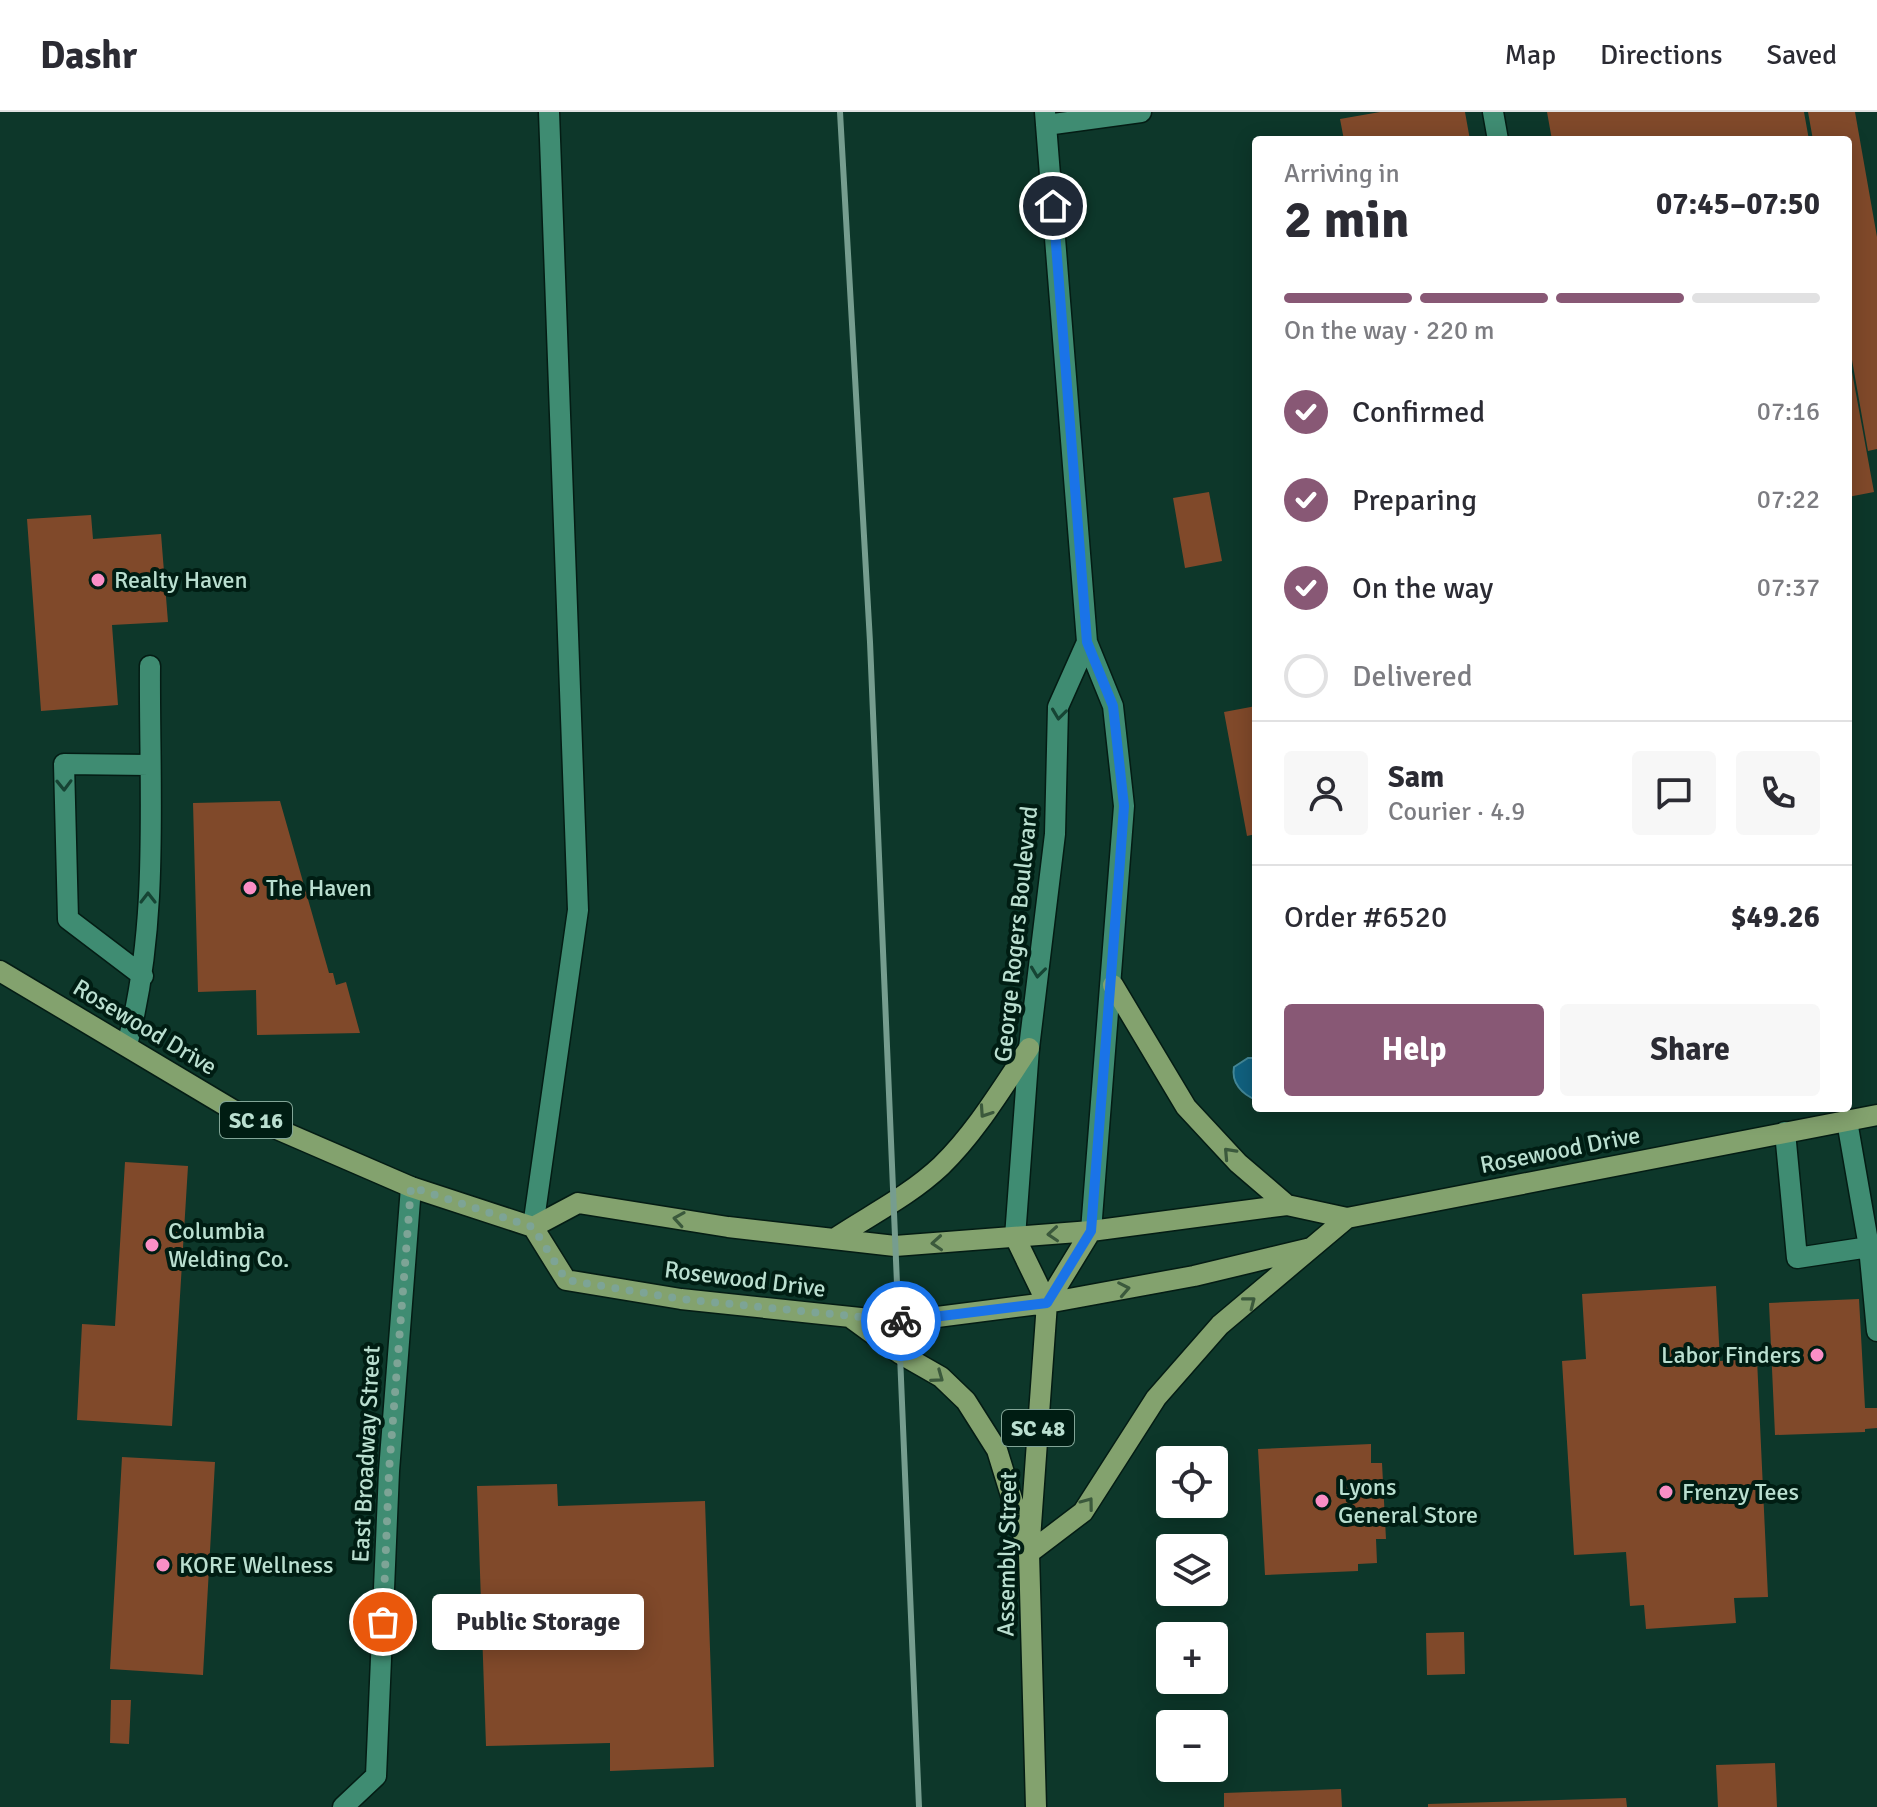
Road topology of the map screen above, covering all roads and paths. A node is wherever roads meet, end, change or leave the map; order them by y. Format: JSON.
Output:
{"nodes":[{"id":1,"x":549,"y":112,"type":"edge"},
{"id":2,"x":1141,"y":112,"type":"edge"},
{"id":3,"x":1493,"y":112,"type":"edge"},
{"id":4,"x":1046,"y":119,"type":"edge"},
{"id":5,"x":1497,"y":136,"type":"edge"},
{"id":6,"x":1087,"y":642,"type":"junction"},
{"id":7,"x":150,"y":666,"type":"dead end"},
{"id":8,"x":149,"y":765,"type":"junction"},
{"id":9,"x":0,"y":971,"type":"edge"},
{"id":10,"x":143,"y":976,"type":"junction"},
{"id":11,"x":1113,"y":985,"type":"junction"},
{"id":12,"x":127,"y":1045,"type":"junction"},
{"id":13,"x":1029,"y":1048,"type":"junction"},
{"id":14,"x":1877,"y":1115,"type":"edge"},
{"id":15,"x":1847,"y":1121,"type":"junction"},
{"id":16,"x":1785,"y":1132,"type":"junction"},
{"id":17,"x":411,"y":1187,"type":"junction"},
{"id":18,"x":1287,"y":1205,"type":"junction"},
{"id":19,"x":1347,"y":1218,"type":"junction"},
{"id":20,"x":533,"y":1227,"type":"junction"},
{"id":21,"x":1091,"y":1231,"type":"junction"},
{"id":22,"x":1015,"y":1237,"type":"junction"},
{"id":23,"x":834,"y":1239,"type":"junction"},
{"id":24,"x":1869,"y":1247,"type":"junction"},
{"id":25,"x":1311,"y":1248,"type":"junction"},
{"id":26,"x":1047,"y":1303,"type":"junction"},
{"id":27,"x":850,"y":1317,"type":"junction"},
{"id":28,"x":1877,"y":1331,"type":"edge"},
{"id":29,"x":1029,"y":1553,"type":"junction"},
{"id":30,"x":343,"y":1807,"type":"edge"},
{"id":31,"x":1036,"y":1807,"type":"edge"}],
"edges":[{"from":1,"to":20,"type":"street"},
{"from":2,"to":4,"type":"street"},
{"from":3,"to":5,"type":"street"},
{"from":4,"to":6,"type":"street","name":"George Rogers Boulevard"},
{"from":6,"to":11,"type":"street","name":"George Rogers Boulevard"},
{"from":6,"to":13,"type":"street","name":"George Rogers Boulevard","one_way":true},
{"from":7,"to":8,"type":"street"},
{"from":10,"to":8,"type":"street","one_way":true},
{"from":8,"to":10,"type":"street","one_way":true},
{"from":9,"to":12,"type":"main road","name":"Rosewood Drive","number":"SC 16"},
{"from":10,"to":12,"type":"street"},
{"from":18,"to":11,"type":"main road","one_way":true},
{"from":11,"to":21,"type":"street","name":"George Rogers Boulevard"},
{"from":12,"to":17,"type":"main road","name":"Rosewood Drive","number":"SC 16"},
{"from":13,"to":22,"type":"street","name":"George Rogers Boulevard"},
{"from":13,"to":23,"type":"main road","one_way":true},
{"from":14,"to":15,"type":"main road","name":"Rosewood Drive"},
{"from":15,"to":16,"type":"main road","name":"Rosewood Drive"},
{"from":15,"to":24,"type":"street"},
{"from":16,"to":19,"type":"main road","name":"Rosewood Drive"},
{"from":16,"to":24,"type":"street"},
{"from":17,"to":20,"type":"main road","name":"Rosewood Drive","number":"SC 16"},
{"from":17,"to":30,"type":"street","name":"East Broadway Street"},
{"from":18,"to":19,"type":"main road","name":"Rosewood Drive"},
{"from":18,"to":21,"type":"main road","name":"Rosewood Drive"},
{"from":19,"to":25,"type":"main road","name":"Rosewood Drive"},
{"from":23,"to":20,"type":"main road","name":"Rosewood Drive","one_way":true},
{"from":20,"to":27,"type":"main road","name":"Rosewood Drive"},
{"from":21,"to":22,"type":"main road","name":"Rosewood Drive","one_way":true},
{"from":21,"to":26,"type":"main road","name":"Assembly Street"},
{"from":22,"to":23,"type":"main road","name":"Rosewood Drive","one_way":true},
{"from":22,"to":26,"type":"main road","name":"Assembly Street"},
{"from":24,"to":28,"type":"street"},
{"from":26,"to":25,"type":"main road","name":"Rosewood Drive","one_way":true},
{"from":29,"to":25,"type":"main road","one_way":true},
{"from":26,"to":27,"type":"main road","name":"Rosewood Drive"},
{"from":26,"to":29,"type":"main road","name":"Assembly Street","number":"SC 48"},
{"from":27,"to":29,"type":"main road","one_way":true},
{"from":29,"to":31,"type":"main road","name":"Assembly Street","number":"SC 48"}]}
